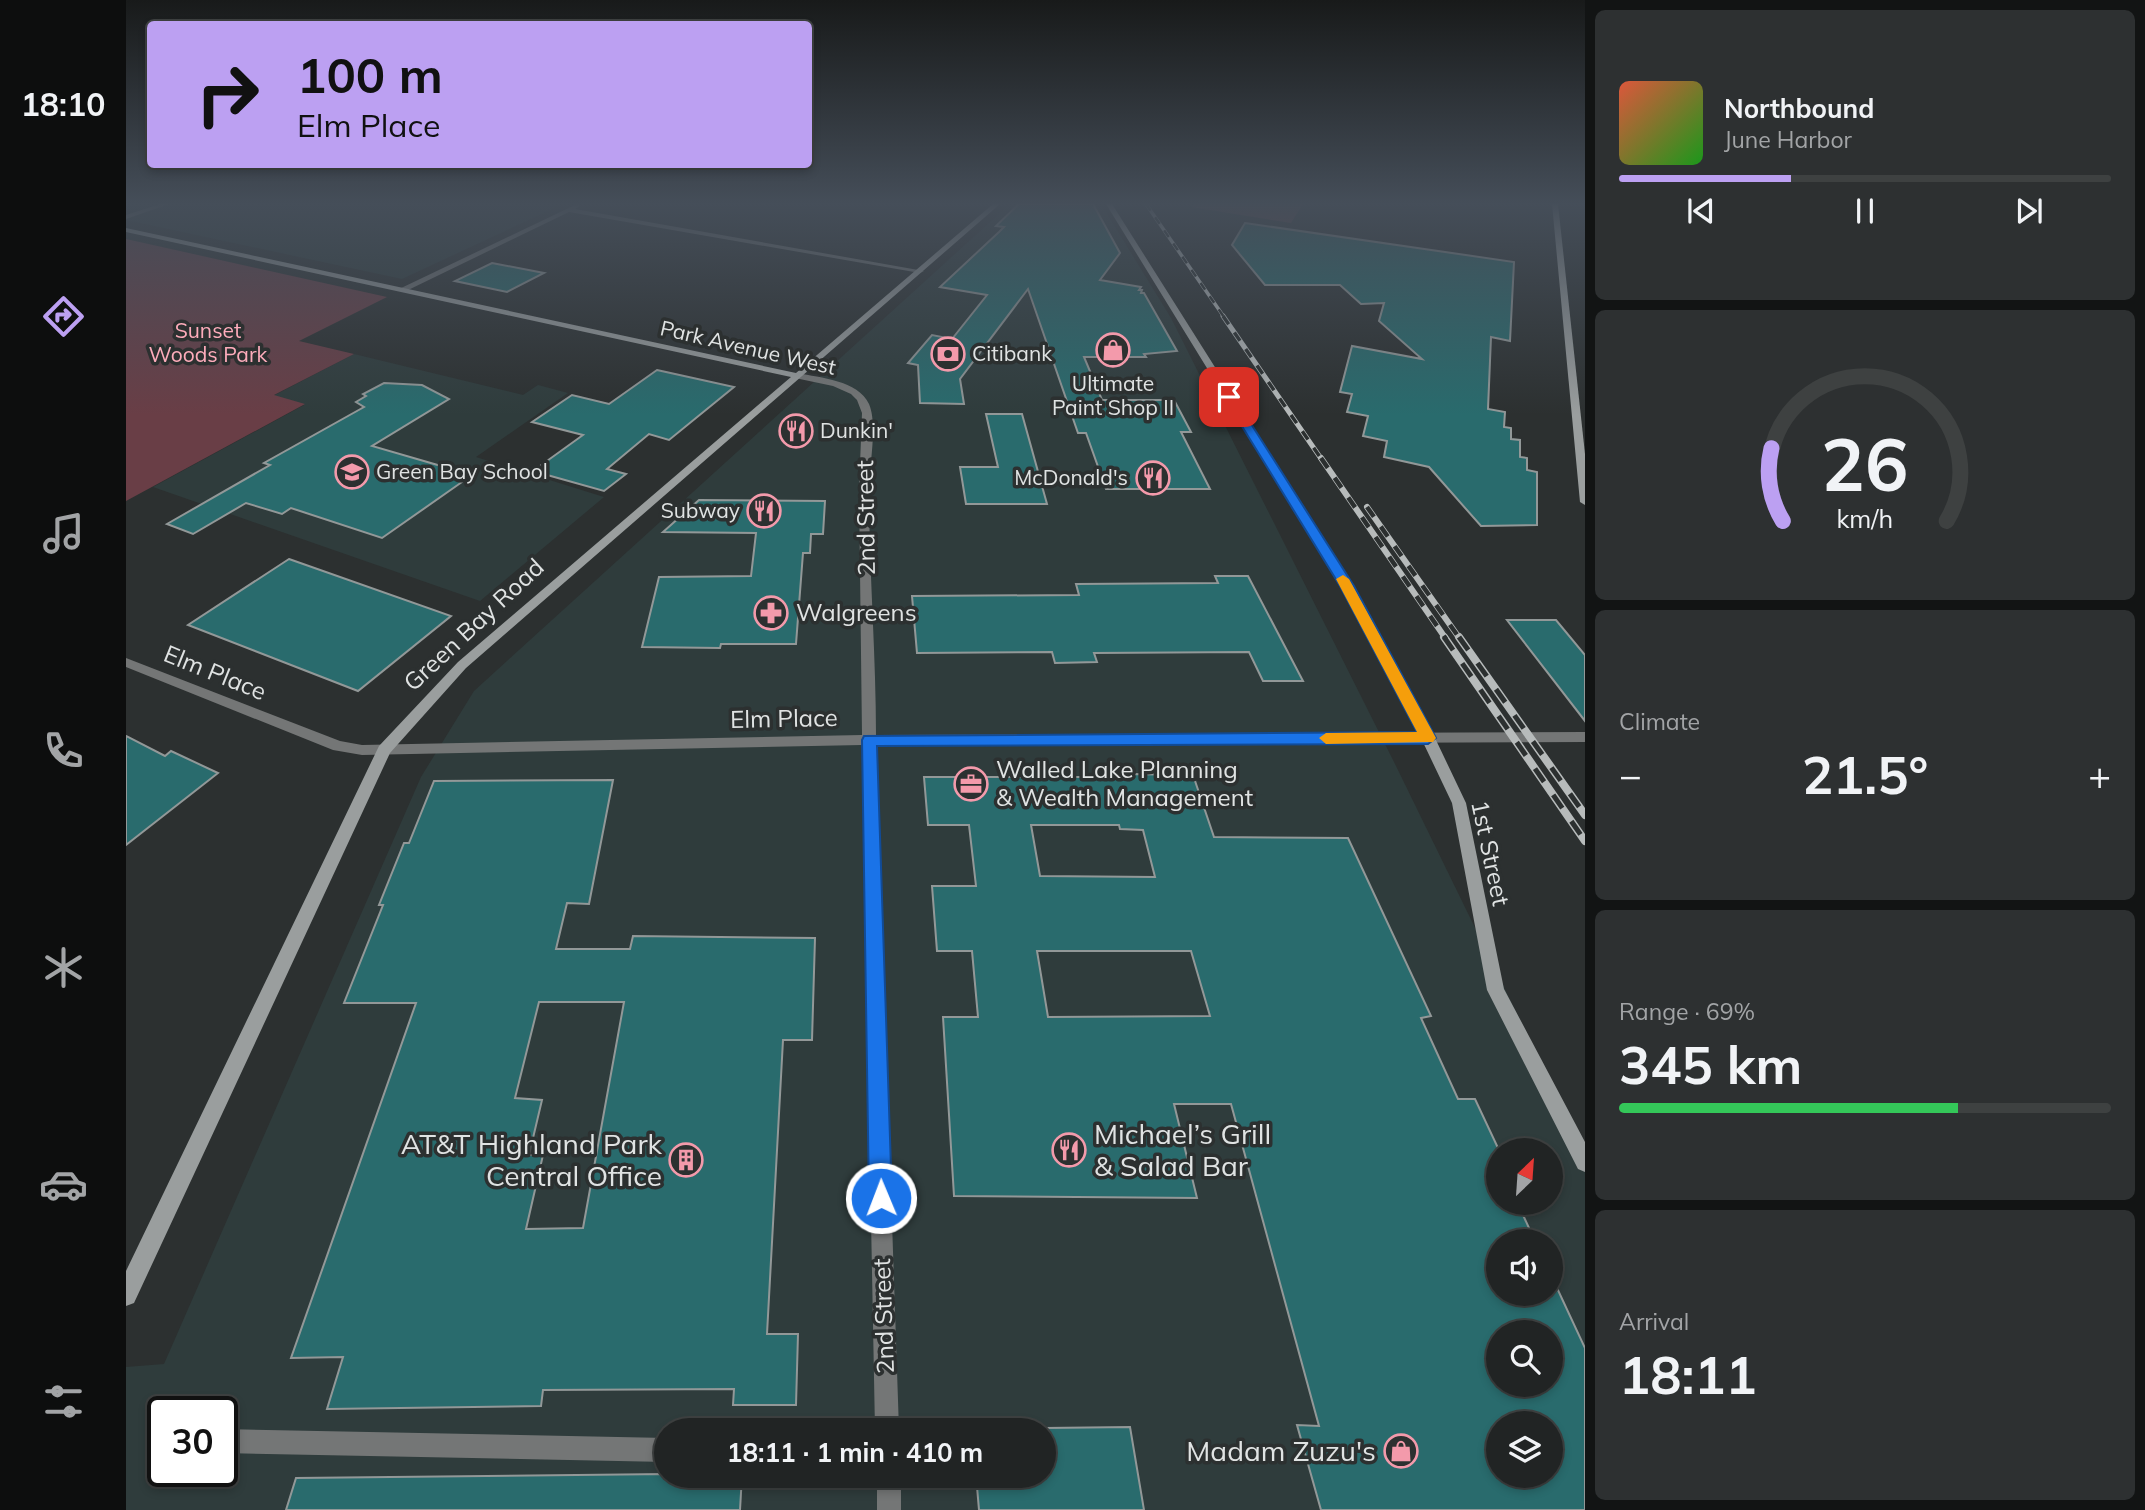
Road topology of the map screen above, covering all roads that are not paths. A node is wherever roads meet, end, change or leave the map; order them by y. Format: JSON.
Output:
{"nodes":[{"id":1,"x":330,"y":274,"type":"edge"},
{"id":2,"x":434,"y":274,"type":"edge"},
{"id":3,"x":916,"y":274,"type":"edge"},
{"id":4,"x":1154,"y":274,"type":"edge"},
{"id":5,"x":1562,"y":274,"type":"edge"},
{"id":6,"x":401,"y":290,"type":"junction"},
{"id":7,"x":799,"y":376,"type":"junction"},
{"id":8,"x":865,"y":404,"type":"joint"},
{"id":9,"x":1585,"y":502,"type":"edge"},
{"id":10,"x":126,"y":662,"type":"edge"},
{"id":11,"x":1585,"y":737,"type":"edge"},
{"id":12,"x":1428,"y":738,"type":"junction"},
{"id":13,"x":869,"y":740,"type":"junction"},
{"id":14,"x":384,"y":750,"type":"junction"},
{"id":15,"x":1585,"y":1162,"type":"edge"},
{"id":16,"x":126,"y":1295,"type":"edge"},
{"id":17,"x":887,"y":1418,"type":"edge"},
{"id":18,"x":238,"y":1441,"type":"edge"},
{"id":19,"x":654,"y":1450,"type":"edge"},
{"id":20,"x":888,"y":1488,"type":"edge"},
{"id":21,"x":889,"y":1510,"type":"edge"}],
"edges":[{"from":1,"to":6,"type":"street","name":"Park Avenue West"},
{"from":2,"to":6,"type":"street"},
{"from":3,"to":7,"type":"street","name":"Green Bay Road"},
{"from":4,"to":12,"type":"street","name":"1st Street"},
{"from":5,"to":9,"type":"street"},
{"from":6,"to":7,"type":"street","name":"Park Avenue West"},
{"from":7,"to":8,"type":"street","name":"Park Avenue West"},
{"from":7,"to":14,"type":"street","name":"Green Bay Road"},
{"from":8,"to":13,"type":"street","name":"2nd Street"},
{"from":10,"to":14,"type":"street","name":"Elm Place"},
{"from":11,"to":12,"type":"street","name":"Elm Place"},
{"from":12,"to":13,"type":"street","name":"Elm Place"},
{"from":12,"to":15,"type":"street","name":"1st Street"},
{"from":13,"to":14,"type":"street","name":"Elm Place"},
{"from":13,"to":17,"type":"street","name":"2nd Street"},
{"from":14,"to":16,"type":"street","name":"Green Bay Road"},
{"from":18,"to":19,"type":"street"},
{"from":20,"to":21,"type":"street"}]}
